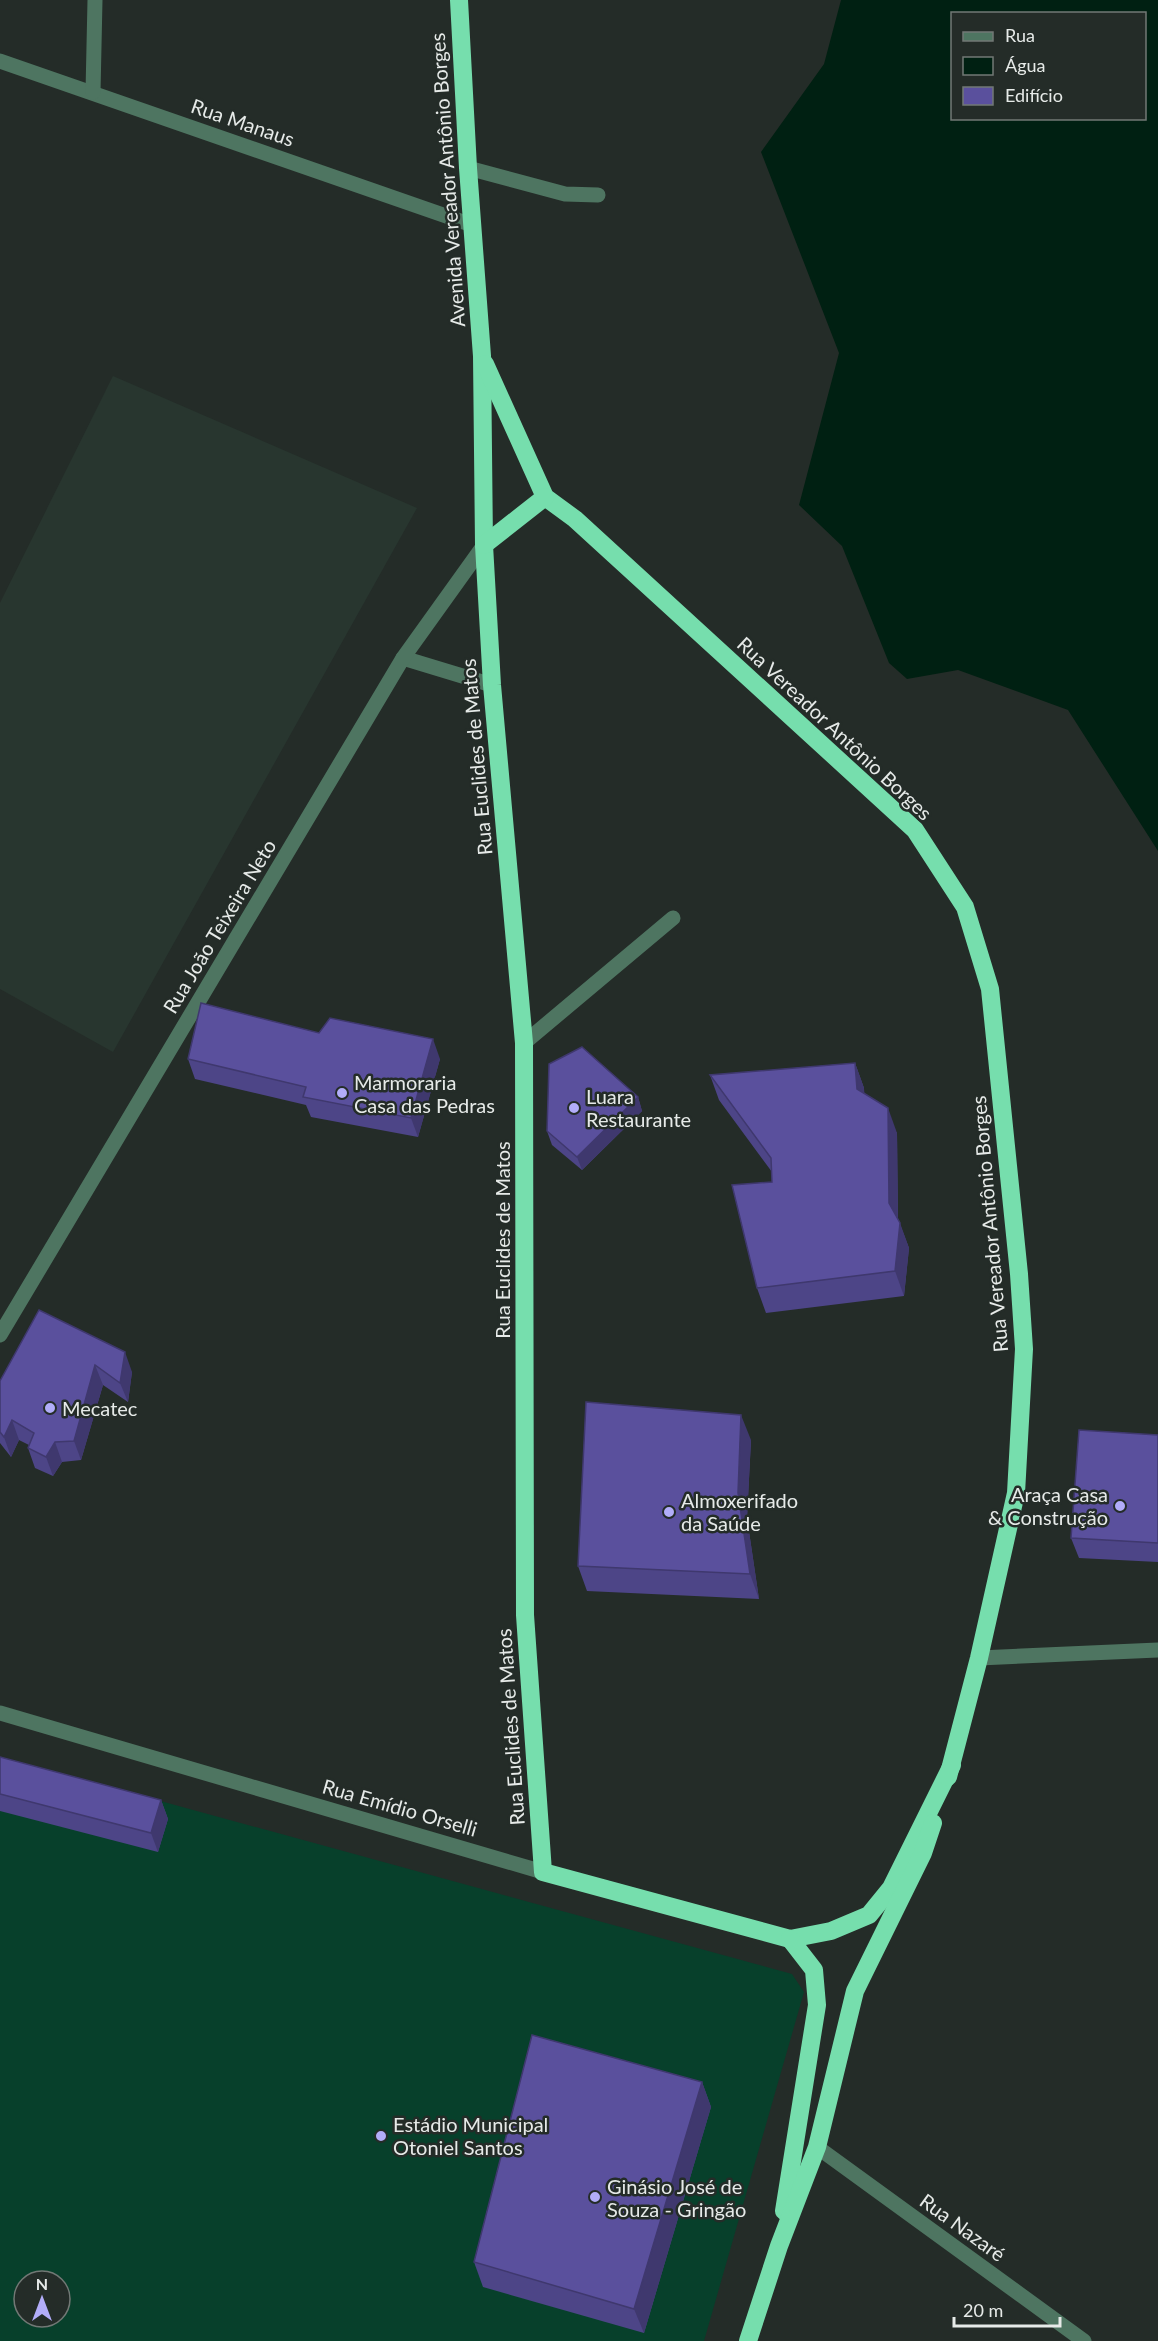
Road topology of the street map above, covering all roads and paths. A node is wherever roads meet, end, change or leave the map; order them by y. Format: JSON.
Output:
{"nodes":[{"id":1,"x":95,"y":0,"type":"edge"},
{"id":2,"x":459,"y":0,"type":"edge"},
{"id":3,"x":0,"y":61,"type":"edge"},
{"id":4,"x":93,"y":92,"type":"junction"},
{"id":5,"x":468,"y":168,"type":"junction"},
{"id":6,"x":598,"y":195,"type":"dead end"},
{"id":7,"x":472,"y":225,"type":"junction"},
{"id":8,"x":482,"y":356,"type":"junction"},
{"id":9,"x":545,"y":497,"type":"junction"},
{"id":10,"x":484,"y":545,"type":"junction"},
{"id":11,"x":403,"y":658,"type":"junction"},
{"id":12,"x":492,"y":685,"type":"junction"},
{"id":13,"x":673,"y":918,"type":"dead end"},
{"id":14,"x":524,"y":1043,"type":"junction"},
{"id":15,"x":0,"y":1335,"type":"edge"},
{"id":16,"x":1158,"y":1650,"type":"edge"},
{"id":17,"x":979,"y":1658,"type":"junction"},
{"id":18,"x":0,"y":1713,"type":"edge"},
{"id":19,"x":952,"y":1765,"type":"junction"},
{"id":20,"x":543,"y":1872,"type":"junction"},
{"id":21,"x":790,"y":1939,"type":"junction"},
{"id":22,"x":817,"y":2147,"type":"junction"},
{"id":23,"x":779,"y":2246,"type":"junction"},
{"id":24,"x":748,"y":2341,"type":"edge"},
{"id":25,"x":1084,"y":2341,"type":"edge"}],
"edges":[{"from":1,"to":4,"type":"street"},
{"from":2,"to":5,"type":"highway","name":"Avenida Vereador Antônio Borges"},
{"from":3,"to":4,"type":"street","name":"Rua Manaus"},
{"from":4,"to":7,"type":"street","name":"Rua Manaus"},
{"from":5,"to":6,"type":"street"},
{"from":5,"to":7,"type":"highway","name":"Avenida Vereador Antônio Borges"},
{"from":7,"to":8,"type":"highway","name":"Avenida Vereador Antônio Borges"},
{"from":8,"to":9,"type":"highway","name":"Rua Vereador Antônio Borges"},
{"from":8,"to":10,"type":"highway","name":"Rua Euclides de Matos"},
{"from":9,"to":10,"type":"highway"},
{"from":9,"to":17,"type":"highway","name":"Rua Vereador Antônio Borges"},
{"from":10,"to":11,"type":"street","name":"Rua João Teixeira Neto"},
{"from":10,"to":12,"type":"highway","name":"Rua Euclides de Matos"},
{"from":11,"to":12,"type":"street"},
{"from":11,"to":15,"type":"street","name":"Rua João Teixeira Neto"},
{"from":12,"to":14,"type":"highway","name":"Rua Euclides de Matos"},
{"from":13,"to":14,"type":"street"},
{"from":14,"to":20,"type":"highway","name":"Rua Euclides de Matos"},
{"from":16,"to":17,"type":"street"},
{"from":17,"to":19,"type":"highway","name":"Rua Vereador Antônio Borges"},
{"from":18,"to":20,"type":"street","name":"Rua Emídio Orselli"},
{"from":19,"to":21,"type":"highway"},
{"from":19,"to":22,"type":"highway","name":"Rua Vereador Antônio Borges"},
{"from":20,"to":21,"type":"highway","name":"Rua Emídio Orselli"},
{"from":21,"to":23,"type":"highway","name":"Rua Vereador Antônio Borges"},
{"from":22,"to":23,"type":"highway","name":"Rua Vereador Antônio Borges"},
{"from":22,"to":25,"type":"street","name":"Rua Nazaré"},
{"from":23,"to":24,"type":"highway","name":"Rua Vereador Antônio Borges"}]}
